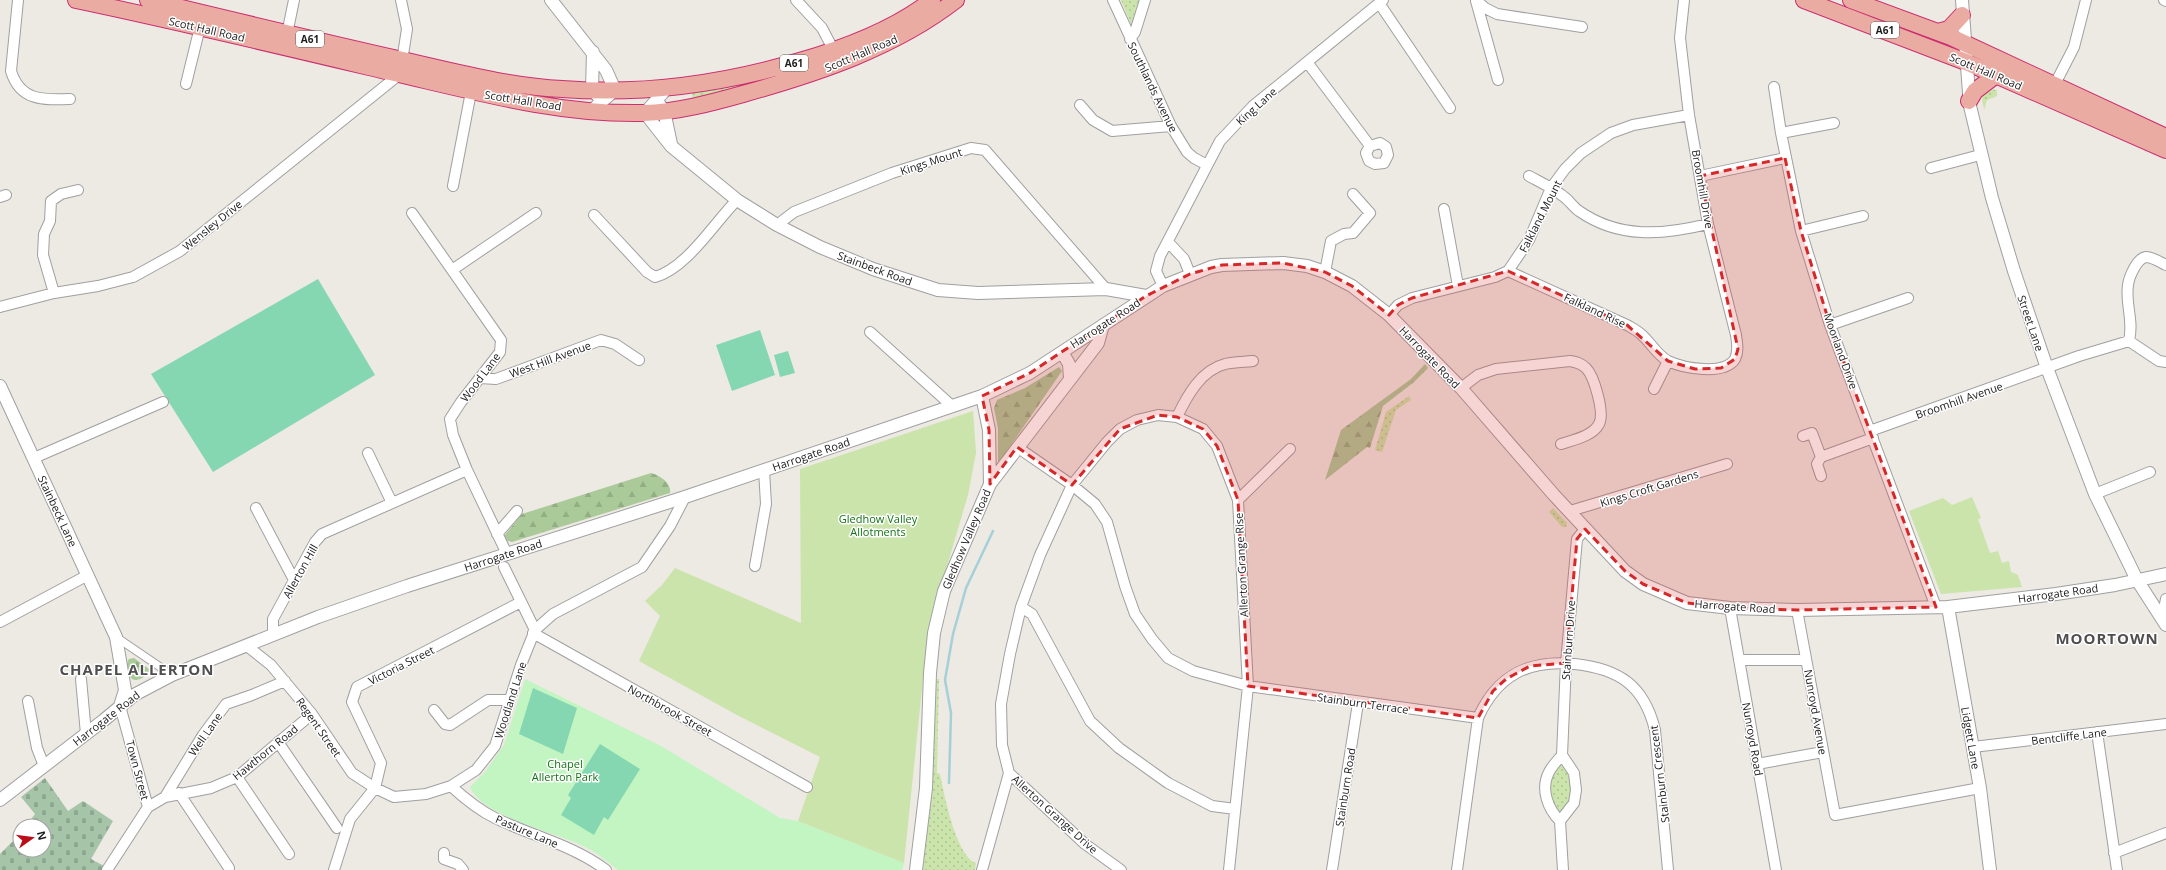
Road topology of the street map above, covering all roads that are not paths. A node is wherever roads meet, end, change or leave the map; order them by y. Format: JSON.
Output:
{"nodes":[{"id":1,"x":18,"y":0,"type":"edge"},
{"id":2,"x":76,"y":0,"type":"edge"},
{"id":3,"x":148,"y":0,"type":"edge"},
{"id":4,"x":294,"y":0,"type":"edge"},
{"id":5,"x":401,"y":0,"type":"edge"},
{"id":6,"x":551,"y":0,"type":"edge"},
{"id":7,"x":796,"y":0,"type":"edge"},
{"id":8,"x":956,"y":0,"type":"edge"},
{"id":9,"x":1113,"y":0,"type":"edge"},
{"id":10,"x":1145,"y":0,"type":"edge"},
{"id":11,"x":1476,"y":0,"type":"edge"},
{"id":12,"x":1684,"y":0,"type":"edge"},
{"id":13,"x":1804,"y":0,"type":"edge"},
{"id":14,"x":1851,"y":0,"type":"edge"},
{"id":15,"x":2086,"y":0,"type":"edge"},
{"id":16,"x":929,"y":1,"type":"edge"},
{"id":17,"x":1376,"y":2,"type":"edge"},
{"id":18,"x":1870,"y":7,"type":"junction"},
{"id":19,"x":1962,"y":8,"type":"edge"},
{"id":20,"x":200,"y":27,"type":"junction"},
{"id":21,"x":1582,"y":27,"type":"dead end"},
{"id":22,"x":1938,"y":32,"type":"junction"},
{"id":23,"x":287,"y":34,"type":"junction"},
{"id":24,"x":1130,"y":39,"type":"junction"},
{"id":25,"x":1965,"y":43,"type":"junction"},
{"id":26,"x":834,"y":51,"type":"junction"},
{"id":27,"x":593,"y":52,"type":"junction"},
{"id":28,"x":1307,"y":62,"type":"junction"},
{"id":29,"x":1966,"y":62,"type":"junction"},
{"id":30,"x":396,"y":71,"type":"junction"},
{"id":31,"x":1996,"y":75,"type":"junction"},
{"id":32,"x":1498,"y":80,"type":"dead end"},
{"id":33,"x":186,"y":84,"type":"dead end"},
{"id":34,"x":2054,"y":86,"type":"junction"},
{"id":35,"x":1774,"y":88,"type":"dead end"},
{"id":36,"x":615,"y":90,"type":"junction"},
{"id":37,"x":471,"y":92,"type":"junction"},
{"id":38,"x":70,"y":99,"type":"dead end"},
{"id":39,"x":662,"y":100,"type":"junction"},
{"id":40,"x":596,"y":101,"type":"junction"},
{"id":41,"x":1969,"y":101,"type":"junction"},
{"id":42,"x":1080,"y":105,"type":"dead end"},
{"id":43,"x":1450,"y":108,"type":"dead end"},
{"id":44,"x":645,"y":113,"type":"junction"},
{"id":45,"x":1690,"y":115,"type":"junction"},
{"id":46,"x":1834,"y":123,"type":"dead end"},
{"id":47,"x":1171,"y":126,"type":"junction"},
{"id":48,"x":1780,"y":133,"type":"junction"},
{"id":49,"x":2166,"y":136,"type":"edge"},
{"id":50,"x":671,"y":146,"type":"junction"},
{"id":51,"x":1370,"y":146,"type":"dead end"},
{"id":52,"x":2166,"y":150,"type":"edge"},
{"id":53,"x":1980,"y":155,"type":"junction"},
{"id":54,"x":1785,"y":158,"type":"junction"},
{"id":55,"x":1207,"y":165,"type":"junction"},
{"id":56,"x":1931,"y":168,"type":"dead end"},
{"id":57,"x":1529,"y":176,"type":"dead end"},
{"id":58,"x":1700,"y":176,"type":"junction"},
{"id":59,"x":454,"y":186,"type":"dead end"},
{"id":60,"x":1551,"y":188,"type":"junction"},
{"id":61,"x":78,"y":190,"type":"dead end"},
{"id":62,"x":1353,"y":194,"type":"dead end"},
{"id":63,"x":737,"y":200,"type":"junction"},
{"id":64,"x":1444,"y":209,"type":"dead end"},
{"id":65,"x":536,"y":212,"type":"dead end"},
{"id":66,"x":412,"y":213,"type":"dead end"},
{"id":67,"x":594,"y":215,"type":"dead end"},
{"id":68,"x":1863,"y":216,"type":"dead end"},
{"id":69,"x":1708,"y":224,"type":"junction"},
{"id":70,"x":777,"y":225,"type":"junction"},
{"id":71,"x":1801,"y":231,"type":"junction"},
{"id":72,"x":1168,"y":242,"type":"junction"},
{"id":73,"x":2166,"y":265,"type":"edge"},
{"id":74,"x":452,"y":270,"type":"junction"},
{"id":75,"x":1508,"y":271,"type":"junction"},
{"id":76,"x":1325,"y":272,"type":"junction"},
{"id":77,"x":1190,"y":274,"type":"junction"},
{"id":78,"x":1163,"y":286,"type":"junction"},
{"id":79,"x":1458,"y":286,"type":"junction"},
{"id":80,"x":1106,"y":290,"type":"junction"},
{"id":81,"x":54,"y":293,"type":"junction"},
{"id":82,"x":1146,"y":296,"type":"junction"},
{"id":83,"x":1908,"y":298,"type":"dead end"},
{"id":84,"x":0,"y":307,"type":"edge"},
{"id":85,"x":1389,"y":315,"type":"junction"},
{"id":86,"x":1103,"y":325,"type":"junction"},
{"id":87,"x":1830,"y":325,"type":"junction"},
{"id":88,"x":870,"y":332,"type":"dead end"},
{"id":89,"x":2129,"y":341,"type":"junction"},
{"id":90,"x":1062,"y":352,"type":"junction"},
{"id":91,"x":639,"y":360,"type":"dead end"},
{"id":92,"x":1253,"y":361,"type":"dead end"},
{"id":93,"x":1668,"y":361,"type":"junction"},
{"id":94,"x":2166,"y":362,"type":"edge"},
{"id":95,"x":1721,"y":368,"type":"joint"},
{"id":96,"x":2047,"y":368,"type":"junction"},
{"id":97,"x":480,"y":378,"type":"junction"},
{"id":98,"x":1070,"y":378,"type":"junction"},
{"id":99,"x":0,"y":386,"type":"edge"},
{"id":100,"x":1460,"y":388,"type":"junction"},
{"id":101,"x":1654,"y":389,"type":"dead end"},
{"id":102,"x":982,"y":396,"type":"junction"},
{"id":103,"x":163,"y":402,"type":"dead end"},
{"id":104,"x":952,"y":406,"type":"junction"},
{"id":105,"x":1177,"y":416,"type":"junction"},
{"id":106,"x":1872,"y":435,"type":"junction"},
{"id":107,"x":1803,"y":436,"type":"dead end"},
{"id":108,"x":1562,"y":444,"type":"dead end"},
{"id":109,"x":1017,"y":446,"type":"junction"},
{"id":110,"x":1290,"y":449,"type":"dead end"},
{"id":111,"x":368,"y":453,"type":"dead end"},
{"id":112,"x":1821,"y":457,"type":"junction"},
{"id":113,"x":34,"y":458,"type":"junction"},
{"id":114,"x":1727,"y":464,"type":"dead end"},
{"id":115,"x":467,"y":470,"type":"junction"},
{"id":116,"x":764,"y":470,"type":"junction"},
{"id":117,"x":2150,"y":472,"type":"dead end"},
{"id":118,"x":1821,"y":476,"type":"dead end"},
{"id":119,"x":990,"y":484,"type":"junction"},
{"id":120,"x":1072,"y":484,"type":"junction"},
{"id":121,"x":2095,"y":494,"type":"junction"},
{"id":122,"x":685,"y":497,"type":"junction"},
{"id":123,"x":1238,"y":500,"type":"junction"},
{"id":124,"x":392,"y":503,"type":"junction"},
{"id":125,"x":256,"y":508,"type":"dead end"},
{"id":126,"x":1570,"y":511,"type":"junction"},
{"id":127,"x":517,"y":512,"type":"dead end"},
{"id":128,"x":1585,"y":529,"type":"junction"},
{"id":129,"x":497,"y":534,"type":"junction"},
{"id":130,"x":507,"y":554,"type":"junction"},
{"id":131,"x":755,"y":566,"type":"dead end"},
{"id":132,"x":504,"y":567,"type":"dead end"},
{"id":133,"x":2166,"y":574,"type":"edge"},
{"id":134,"x":88,"y":575,"type":"junction"},
{"id":135,"x":294,"y":580,"type":"junction"},
{"id":136,"x":2136,"y":580,"type":"junction"},
{"id":137,"x":2166,"y":599,"type":"edge"},
{"id":138,"x":521,"y":602,"type":"junction"},
{"id":139,"x":1021,"y":607,"type":"junction"},
{"id":140,"x":1936,"y":607,"type":"junction"},
{"id":141,"x":1948,"y":607,"type":"junction"},
{"id":142,"x":1730,"y":608,"type":"junction"},
{"id":143,"x":1797,"y":610,"type":"junction"},
{"id":144,"x":0,"y":622,"type":"edge"},
{"id":145,"x":2164,"y":622,"type":"edge"},
{"id":146,"x":534,"y":631,"type":"junction"},
{"id":147,"x":273,"y":635,"type":"junction"},
{"id":148,"x":116,"y":637,"type":"junction"},
{"id":149,"x":247,"y":646,"type":"junction"},
{"id":150,"x":1739,"y":660,"type":"junction"},
{"id":151,"x":1806,"y":660,"type":"junction"},
{"id":152,"x":1566,"y":663,"type":"junction"},
{"id":153,"x":172,"y":675,"type":"junction"},
{"id":154,"x":81,"y":679,"type":"dead end"},
{"id":155,"x":285,"y":681,"type":"junction"},
{"id":156,"x":1248,"y":686,"type":"junction"},
{"id":157,"x":509,"y":700,"type":"junction"},
{"id":158,"x":28,"y":701,"type":"dead end"},
{"id":159,"x":1358,"y":703,"type":"junction"},
{"id":160,"x":120,"y":706,"type":"junction"},
{"id":161,"x":434,"y":710,"type":"dead end"},
{"id":162,"x":312,"y":714,"type":"junction"},
{"id":163,"x":1478,"y":718,"type":"junction"},
{"id":164,"x":2166,"y":724,"type":"edge"},
{"id":165,"x":2097,"y":732,"type":"junction"},
{"id":166,"x":86,"y":734,"type":"junction"},
{"id":167,"x":278,"y":742,"type":"junction"},
{"id":168,"x":1973,"y":746,"type":"junction"},
{"id":169,"x":1823,"y":752,"type":"junction"},
{"id":170,"x":1562,"y":755,"type":"junction"},
{"id":171,"x":1757,"y":764,"type":"junction"},
{"id":172,"x":44,"y":766,"type":"junction"},
{"id":173,"x":1009,"y":773,"type":"junction"},
{"id":174,"x":237,"y":777,"type":"junction"},
{"id":175,"x":451,"y":786,"type":"junction"},
{"id":176,"x":807,"y":787,"type":"dead end"},
{"id":177,"x":375,"y":788,"type":"junction"},
{"id":178,"x":1980,"y":788,"type":"junction"},
{"id":179,"x":179,"y":793,"type":"junction"},
{"id":180,"x":165,"y":797,"type":"junction"},
{"id":181,"x":0,"y":800,"type":"edge"},
{"id":182,"x":148,"y":807,"type":"junction"},
{"id":183,"x":1235,"y":809,"type":"junction"},
{"id":184,"x":1560,"y":821,"type":"junction"},
{"id":185,"x":337,"y":828,"type":"dead end"},
{"id":186,"x":2166,"y":834,"type":"edge"},
{"id":187,"x":444,"y":853,"type":"dead end"},
{"id":188,"x":2114,"y":853,"type":"junction"},
{"id":189,"x":289,"y":854,"type":"dead end"},
{"id":190,"x":229,"y":868,"type":"dead end"},
{"id":191,"x":107,"y":870,"type":"edge"},
{"id":192,"x":334,"y":870,"type":"edge"},
{"id":193,"x":463,"y":870,"type":"edge"},
{"id":194,"x":606,"y":870,"type":"edge"},
{"id":195,"x":916,"y":870,"type":"edge"},
{"id":196,"x":982,"y":870,"type":"edge"},
{"id":197,"x":1121,"y":870,"type":"edge"},
{"id":198,"x":1229,"y":870,"type":"edge"},
{"id":199,"x":1332,"y":870,"type":"edge"},
{"id":200,"x":1457,"y":870,"type":"edge"},
{"id":201,"x":1563,"y":870,"type":"edge"},
{"id":202,"x":1668,"y":870,"type":"edge"},
{"id":203,"x":1776,"y":870,"type":"edge"},
{"id":204,"x":1990,"y":870,"type":"edge"},
{"id":205,"x":2117,"y":870,"type":"edge"}],
"edges":[{"from":1,"to":38,"type":"street"},
{"from":2,"to":20,"type":"highway","name":"Scott Hall Road","number":"A61"},
{"from":3,"to":23,"type":"highway","name":"Scott Hall Road","number":"A61"},
{"from":4,"to":23,"type":"street"},
{"from":5,"to":30,"type":"street"},
{"from":6,"to":27,"type":"street"},
{"from":7,"to":26,"type":"street"},
{"from":8,"to":39,"type":"highway","name":"Scott Hall Road","number":"A61"},
{"from":9,"to":24,"type":"street","name":"Southlands Avenue"},
{"from":10,"to":24,"type":"street"},
{"from":11,"to":21,"type":"street"},
{"from":11,"to":32,"type":"street"},
{"from":12,"to":45,"type":"street","name":"Broomhill Drive"},
{"from":13,"to":29,"type":"highway","name":"Scott Hall Road","number":"A61"},
{"from":14,"to":18,"type":"highway","name":"Scott Hall Road","number":"A61"},
{"from":15,"to":34,"type":"street"},
{"from":16,"to":26,"type":"highway","name":"Scott Hall Road","number":"A61"},
{"from":17,"to":28,"type":"street","name":"King Lane"},
{"from":17,"to":43,"type":"street"},
{"from":18,"to":22,"type":"highway","name":"Scott Hall Road","number":"A61"},
{"from":18,"to":29,"type":"highway"},
{"from":19,"to":22,"type":"highway"},
{"from":19,"to":25,"type":"street","name":"Street Lane"},
{"from":20,"to":30,"type":"highway","name":"Scott Hall Road","number":"A61"},
{"from":20,"to":33,"type":"street"},
{"from":22,"to":25,"type":"highway","name":"Scott Hall Road","number":"A61"},
{"from":23,"to":30,"type":"highway","name":"Scott Hall Road","number":"A61"},
{"from":24,"to":47,"type":"street","name":"Southlands Avenue"},
{"from":25,"to":29,"type":"street","name":"Street Lane"},
{"from":25,"to":34,"type":"highway","name":"Scott Hall Road","number":"A61"},
{"from":26,"to":39,"type":"highway","name":"Scott Hall Road","number":"A61"},
{"from":27,"to":36,"type":"street"},
{"from":27,"to":40,"type":"street"},
{"from":28,"to":51,"type":"street"},
{"from":28,"to":55,"type":"street","name":"King Lane"},
{"from":29,"to":31,"type":"highway","name":"Scott Hall Road","number":"A61"},
{"from":29,"to":41,"type":"street","name":"Street Lane"},
{"from":30,"to":37,"type":"highway","name":"Scott Hall Road","number":"A61"},
{"from":30,"to":40,"type":"highway","name":"Scott Hall Road","number":"A61"},
{"from":30,"to":81,"type":"street","name":"Wensley Drive"},
{"from":31,"to":41,"type":"highway"},
{"from":31,"to":52,"type":"highway","name":"Scott Hall Road","number":"A61"},
{"from":34,"to":49,"type":"highway","name":"Scott Hall Road","number":"A61"},
{"from":35,"to":48,"type":"street","name":"Moorland Drive"},
{"from":36,"to":39,"type":"highway","name":"Scott Hall Road","number":"A61"},
{"from":36,"to":40,"type":"highway","name":"Scott Hall Road","number":"A61"},
{"from":37,"to":40,"type":"highway","name":"Scott Hall Road","number":"A61"},
{"from":37,"to":59,"type":"street"},
{"from":39,"to":44,"type":"highway","name":"Scott Hall Road","number":"A61"},
{"from":39,"to":50,"type":"street"},
{"from":40,"to":44,"type":"highway","name":"Scott Hall Road","number":"A61"},
{"from":41,"to":53,"type":"street","name":"Street Lane"},
{"from":42,"to":47,"type":"street"},
{"from":44,"to":50,"type":"street","name":"Stainbeck Road"},
{"from":45,"to":58,"type":"street","name":"Broomhill Drive"},
{"from":45,"to":60,"type":"street","name":"Falkland Mount"},
{"from":46,"to":48,"type":"street"},
{"from":47,"to":55,"type":"street","name":"Southlands Avenue"},
{"from":48,"to":54,"type":"street","name":"Moorland Drive"},
{"from":50,"to":63,"type":"street","name":"Stainbeck Road"},
{"from":53,"to":56,"type":"street"},
{"from":53,"to":96,"type":"street","name":"Street Lane"},
{"from":54,"to":58,"type":"street"},
{"from":54,"to":71,"type":"street","name":"Moorland Drive"},
{"from":55,"to":72,"type":"street","name":"King Lane"},
{"from":57,"to":60,"type":"street"},
{"from":58,"to":69,"type":"street","name":"Broomhill Drive"},
{"from":60,"to":69,"type":"street"},
{"from":60,"to":75,"type":"street","name":"Falkland Mount"},
{"from":61,"to":81,"type":"street"},
{"from":62,"to":76,"type":"street"},
{"from":63,"to":67,"type":"street"},
{"from":63,"to":70,"type":"street","name":"Stainbeck Road"},
{"from":64,"to":79,"type":"street"},
{"from":65,"to":74,"type":"street"},
{"from":66,"to":74,"type":"street","name":"Wood Lane"},
{"from":68,"to":71,"type":"street"},
{"from":69,"to":95,"type":"street","name":"Broomhill Drive"},
{"from":70,"to":80,"type":"street","name":"Stainbeck Road"},
{"from":70,"to":80,"type":"street","name":"Kings Mount"},
{"from":71,"to":87,"type":"street","name":"Moorland Drive"},
{"from":72,"to":77,"type":"street"},
{"from":72,"to":78,"type":"street","name":"King Lane"},
{"from":73,"to":89,"type":"street"},
{"from":74,"to":97,"type":"street","name":"Wood Lane"},
{"from":75,"to":79,"type":"street"},
{"from":75,"to":93,"type":"street","name":"Falkland Rise"},
{"from":76,"to":77,"type":"street","name":"Harrogate Road"},
{"from":76,"to":85,"type":"street","name":"Harrogate Road"},
{"from":77,"to":78,"type":"street","name":"Harrogate Road"},
{"from":78,"to":82,"type":"street","name":"Harrogate Road"},
{"from":79,"to":85,"type":"street"},
{"from":80,"to":82,"type":"street","name":"Stainbeck Road"},
{"from":81,"to":84,"type":"street","name":"Wensley Drive"},
{"from":82,"to":86,"type":"street","name":"Harrogate Road"},
{"from":83,"to":87,"type":"street"},
{"from":85,"to":100,"type":"street","name":"Harrogate Road"},
{"from":86,"to":90,"type":"street","name":"Harrogate Road"},
{"from":86,"to":98,"type":"street","name":"Gledhow Valley Road"},
{"from":87,"to":106,"type":"street","name":"Moorland Drive"},
{"from":88,"to":104,"type":"street"},
{"from":89,"to":94,"type":"street"},
{"from":89,"to":96,"type":"street","name":"Broomhill Avenue"},
{"from":90,"to":98,"type":"street"},
{"from":90,"to":102,"type":"street","name":"Harrogate Road"},
{"from":91,"to":97,"type":"street","name":"West Hill Avenue"},
{"from":92,"to":105,"type":"street"},
{"from":93,"to":95,"type":"street","name":"Falkland Rise"},
{"from":93,"to":101,"type":"street"},
{"from":96,"to":106,"type":"street","name":"Broomhill Avenue"},
{"from":96,"to":121,"type":"street","name":"Street Lane"},
{"from":97,"to":115,"type":"street","name":"Wood Lane"},
{"from":98,"to":109,"type":"street","name":"Gledhow Valley Road"},
{"from":99,"to":113,"type":"street","name":"Stainbeck Lane"},
{"from":100,"to":108,"type":"street"},
{"from":100,"to":126,"type":"street","name":"Harrogate Road"},
{"from":102,"to":104,"type":"street","name":"Harrogate Road"},
{"from":102,"to":119,"type":"street"},
{"from":103,"to":113,"type":"street"},
{"from":104,"to":116,"type":"street","name":"Harrogate Road"},
{"from":105,"to":120,"type":"street","name":"Allerton Grange Rise"},
{"from":105,"to":123,"type":"street","name":"Allerton Grange Rise"},
{"from":106,"to":112,"type":"street","name":"Broomhill Avenue"},
{"from":106,"to":140,"type":"street","name":"Moorland Drive"},
{"from":107,"to":112,"type":"street"},
{"from":109,"to":119,"type":"street","name":"Gledhow Valley Road"},
{"from":109,"to":120,"type":"street","name":"Stainburn Terrace"},
{"from":110,"to":123,"type":"street"},
{"from":111,"to":124,"type":"street"},
{"from":112,"to":118,"type":"street"},
{"from":113,"to":134,"type":"street","name":"Stainbeck Lane"},
{"from":114,"to":126,"type":"street","name":"Kings Croft Gardens"},
{"from":115,"to":124,"type":"street","name":"Allerton Hill"},
{"from":115,"to":129,"type":"street","name":"Wood Lane"},
{"from":116,"to":122,"type":"street","name":"Harrogate Road"},
{"from":116,"to":131,"type":"street"},
{"from":117,"to":121,"type":"street"},
{"from":119,"to":195,"type":"street","name":"Gledhow Valley Road"},
{"from":120,"to":139,"type":"street","name":"Allerton Grange Rise"},
{"from":120,"to":156,"type":"street","name":"Stainburn Terrace"},
{"from":121,"to":136,"type":"street","name":"Street Lane"},
{"from":122,"to":130,"type":"street","name":"Harrogate Road"},
{"from":122,"to":146,"type":"street"},
{"from":123,"to":156,"type":"street","name":"Allerton Grange Rise"},
{"from":124,"to":135,"type":"street","name":"Allerton Hill"},
{"from":125,"to":135,"type":"street"},
{"from":126,"to":128,"type":"street","name":"Harrogate Road"},
{"from":127,"to":129,"type":"street"},
{"from":128,"to":142,"type":"street","name":"Harrogate Road"},
{"from":128,"to":152,"type":"street","name":"Stainburn Drive"},
{"from":129,"to":130,"type":"street","name":"Wood Lane"},
{"from":130,"to":147,"type":"street","name":"Harrogate Road"},
{"from":132,"to":138,"type":"street"},
{"from":133,"to":136,"type":"street","name":"Harrogate Road"},
{"from":134,"to":144,"type":"street"},
{"from":134,"to":148,"type":"street","name":"Stainbeck Lane"},
{"from":135,"to":147,"type":"street","name":"Allerton Hill"},
{"from":136,"to":141,"type":"street","name":"Harrogate Road"},
{"from":136,"to":145,"type":"street","name":"Street Lane"},
{"from":137,"to":145,"type":"street"},
{"from":138,"to":146,"type":"street"},
{"from":138,"to":177,"type":"street","name":"Victoria Street"},
{"from":139,"to":173,"type":"street","name":"Allerton Grange Rise"},
{"from":139,"to":183,"type":"street"},
{"from":140,"to":141,"type":"street","name":"Harrogate Road"},
{"from":140,"to":143,"type":"street","name":"Harrogate Road"},
{"from":141,"to":168,"type":"street","name":"Lidgett Lane"},
{"from":142,"to":143,"type":"street","name":"Harrogate Road"},
{"from":142,"to":150,"type":"street","name":"Nunroyd Road"},
{"from":143,"to":151,"type":"street","name":"Nunroyd Avenue"},
{"from":146,"to":157,"type":"street","name":"Woodland Lane"},
{"from":146,"to":176,"type":"street","name":"Northbrook Street"},
{"from":147,"to":149,"type":"street","name":"Harrogate Road"},
{"from":148,"to":153,"type":"street"},
{"from":148,"to":160,"type":"street","name":"Stainbeck Lane"},
{"from":149,"to":153,"type":"street","name":"Harrogate Road"},
{"from":149,"to":155,"type":"street","name":"Regent Street"},
{"from":150,"to":151,"type":"street"},
{"from":150,"to":171,"type":"street","name":"Nunroyd Road"},
{"from":151,"to":169,"type":"street","name":"Nunroyd Avenue"},
{"from":152,"to":163,"type":"street","name":"Stainburn Crescent"},
{"from":152,"to":170,"type":"street","name":"Stainburn Drive"},
{"from":152,"to":202,"type":"street","name":"Stainburn Crescent"},
{"from":153,"to":160,"type":"street","name":"Harrogate Road"},
{"from":154,"to":166,"type":"street"},
{"from":155,"to":162,"type":"street","name":"Regent Street"},
{"from":155,"to":180,"type":"street","name":"Well Lane"},
{"from":156,"to":159,"type":"street","name":"Stainburn Terrace"},
{"from":156,"to":183,"type":"street","name":"Allerton Grange Rise"},
{"from":157,"to":161,"type":"street"},
{"from":157,"to":175,"type":"street","name":"Woodland Lane"},
{"from":158,"to":172,"type":"street"},
{"from":159,"to":163,"type":"street","name":"Stainburn Terrace"},
{"from":159,"to":199,"type":"street","name":"Stainburn Road"},
{"from":160,"to":166,"type":"street","name":"Harrogate Road"},
{"from":160,"to":182,"type":"street","name":"Town Street"},
{"from":162,"to":167,"type":"street","name":"Hawthorn Road"},
{"from":162,"to":177,"type":"street","name":"Regent Street"},
{"from":163,"to":200,"type":"street","name":"Stainburn Crescent"},
{"from":164,"to":165,"type":"street","name":"Bentcliffe Lane"},
{"from":165,"to":168,"type":"street","name":"Bentcliffe Lane"},
{"from":165,"to":188,"type":"street"},
{"from":166,"to":172,"type":"street","name":"Harrogate Road"},
{"from":167,"to":174,"type":"street","name":"Hawthorn Road"},
{"from":167,"to":185,"type":"street"},
{"from":168,"to":178,"type":"street","name":"Lidgett Lane"},
{"from":169,"to":171,"type":"street"},
{"from":169,"to":178,"type":"street","name":"Nunroyd Avenue"},
{"from":170,"to":184,"type":"street"},
{"from":170,"to":184,"type":"street"},
{"from":171,"to":203,"type":"street","name":"Nunroyd Road"},
{"from":172,"to":181,"type":"street","name":"Harrogate Road"},
{"from":173,"to":196,"type":"street"},
{"from":173,"to":197,"type":"street","name":"Allerton Grange Drive"},
{"from":174,"to":179,"type":"street","name":"Hawthorn Road"},
{"from":174,"to":189,"type":"street"},
{"from":175,"to":177,"type":"street","name":"Woodland Lane"},
{"from":175,"to":194,"type":"street","name":"Pasture Lane"},
{"from":177,"to":192,"type":"street"},
{"from":178,"to":204,"type":"street","name":"Lidgett Lane"},
{"from":179,"to":180,"type":"street","name":"Hawthorn Road"},
{"from":179,"to":190,"type":"street"},
{"from":180,"to":182,"type":"street","name":"Hawthorn Road"},
{"from":182,"to":191,"type":"street","name":"Town Street"},
{"from":183,"to":198,"type":"street","name":"Allerton Grange Rise"},
{"from":184,"to":201,"type":"street"},
{"from":186,"to":188,"type":"street"},
{"from":187,"to":193,"type":"street"},
{"from":188,"to":205,"type":"street"}]}
